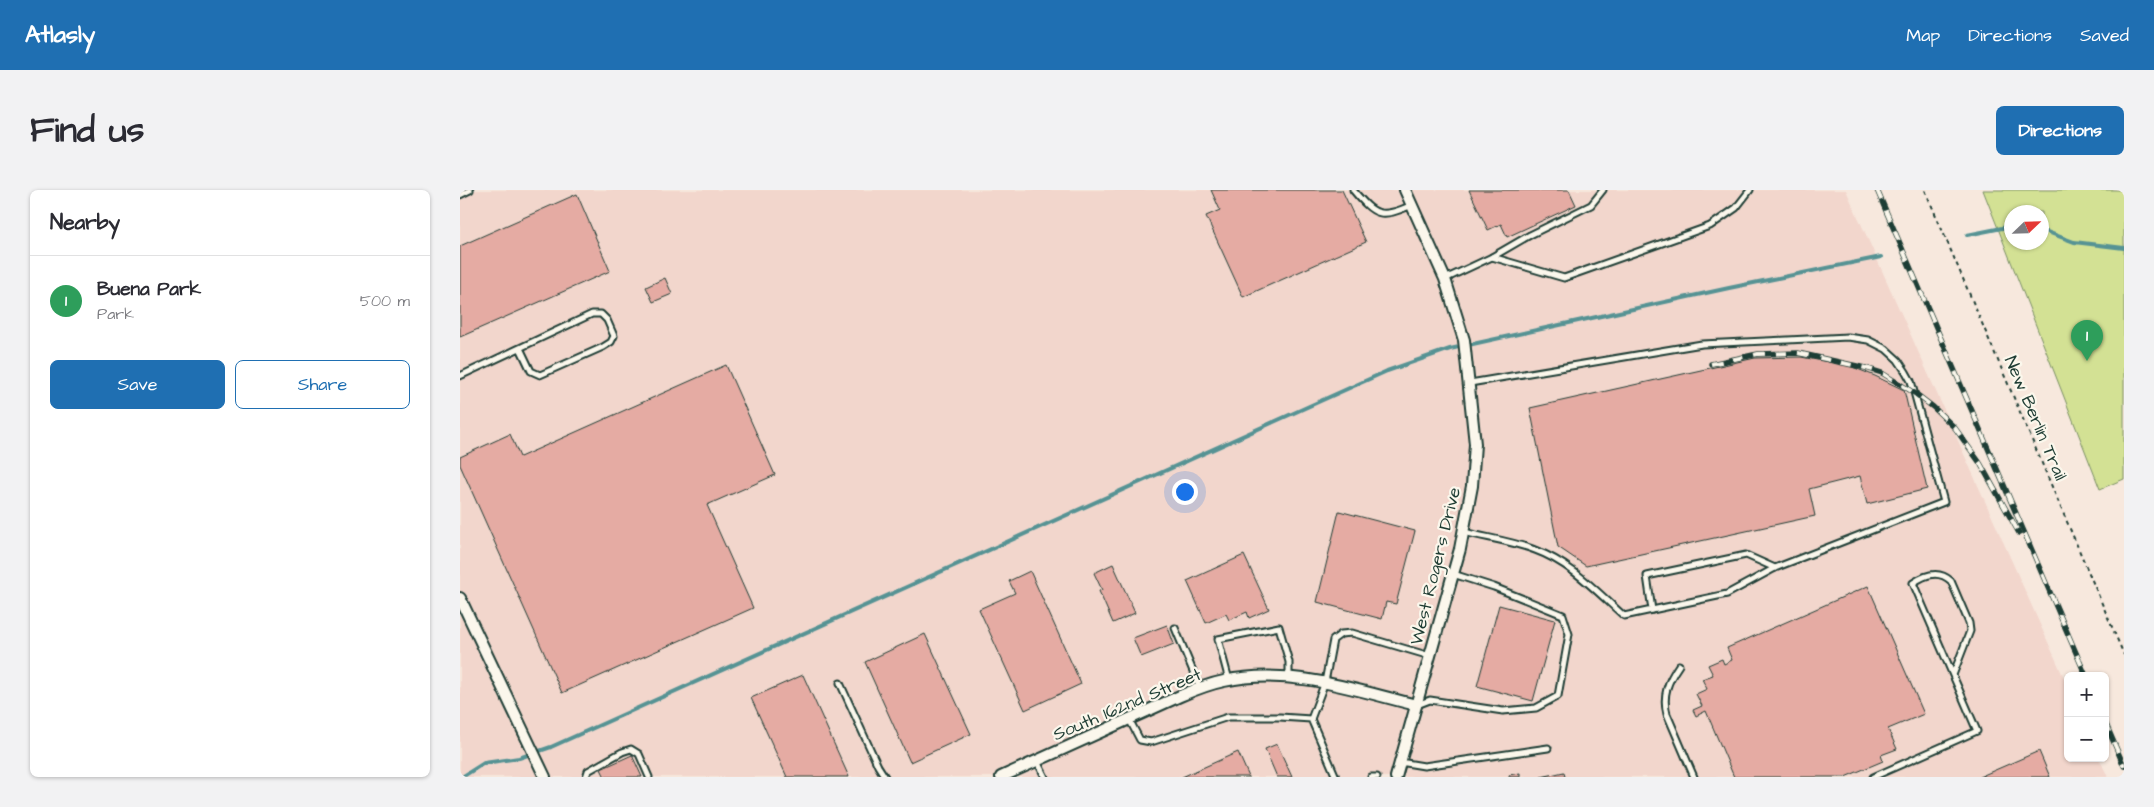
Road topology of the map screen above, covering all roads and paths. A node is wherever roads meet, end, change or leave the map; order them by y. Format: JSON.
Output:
{"nodes":[{"id":1,"x":470,"y":190,"type":"edge"},
{"id":2,"x":1353,"y":190,"type":"edge"},
{"id":3,"x":1405,"y":190,"type":"edge"},
{"id":4,"x":1603,"y":190,"type":"edge"},
{"id":5,"x":1750,"y":190,"type":"edge"},
{"id":6,"x":1925,"y":190,"type":"edge"},
{"id":7,"x":460,"y":195,"type":"edge"},
{"id":8,"x":1412,"y":205,"type":"junction"},
{"id":9,"x":1492,"y":257,"type":"junction"},
{"id":10,"x":1445,"y":279,"type":"junction"},
{"id":11,"x":520,"y":348,"type":"junction"},
{"id":12,"x":460,"y":376,"type":"edge"},
{"id":13,"x":1470,"y":383,"type":"junction"},
{"id":14,"x":1464,"y":532,"type":"junction"},
{"id":15,"x":1775,"y":568,"type":"junction"},
{"id":16,"x":1453,"y":574,"type":"junction"},
{"id":17,"x":461,"y":604,"type":"edge"},
{"id":18,"x":1652,"y":610,"type":"junction"},
{"id":19,"x":1175,"y":628,"type":"dead end"},
{"id":20,"x":2124,"y":655,"type":"edge"},
{"id":21,"x":1430,"y":656,"type":"junction"},
{"id":22,"x":1679,"y":665,"type":"dead end"},
{"id":23,"x":1953,"y":675,"type":"junction"},
{"id":24,"x":1289,"y":676,"type":"junction"},
{"id":25,"x":1228,"y":680,"type":"junction"},
{"id":26,"x":1326,"y":682,"type":"junction"},
{"id":27,"x":840,"y":683,"type":"dead end"},
{"id":28,"x":1200,"y":688,"type":"junction"},
{"id":29,"x":1416,"y":705,"type":"junction"},
{"id":30,"x":1129,"y":719,"type":"junction"},
{"id":31,"x":1311,"y":719,"type":"junction"},
{"id":32,"x":1548,"y":748,"type":"dead end"},
{"id":33,"x":1037,"y":761,"type":"junction"},
{"id":34,"x":1400,"y":762,"type":"junction"},
{"id":35,"x":545,"y":777,"type":"edge"},
{"id":36,"x":586,"y":777,"type":"edge"},
{"id":37,"x":649,"y":777,"type":"edge"},
{"id":38,"x":886,"y":777,"type":"edge"},
{"id":39,"x":1001,"y":777,"type":"edge"},
{"id":40,"x":1045,"y":777,"type":"edge"},
{"id":41,"x":1336,"y":777,"type":"edge"},
{"id":42,"x":1371,"y":777,"type":"edge"},
{"id":43,"x":1377,"y":777,"type":"edge"},
{"id":44,"x":1396,"y":777,"type":"edge"},
{"id":45,"x":1694,"y":777,"type":"edge"},
{"id":46,"x":1873,"y":777,"type":"edge"}],
"edges":[{"from":1,"to":7,"type":"lane"},
{"from":2,"to":8,"type":"lane"},
{"from":3,"to":8,"type":"street","name":"West Rogers Drive"},
{"from":4,"to":9,"type":"lane"},
{"from":5,"to":9,"type":"lane"},
{"from":6,"to":20,"type":"path","name":"New Berlin Trail"},
{"from":8,"to":10,"type":"street","name":"West Rogers Drive"},
{"from":9,"to":10,"type":"lane"},
{"from":10,"to":13,"type":"street","name":"West Rogers Drive"},
{"from":11,"to":11,"type":"lane"},
{"from":11,"to":12,"type":"lane"},
{"from":13,"to":14,"type":"street","name":"West Rogers Drive"},
{"from":13,"to":15,"type":"lane"},
{"from":14,"to":16,"type":"street","name":"West Rogers Drive"},
{"from":14,"to":18,"type":"lane"},
{"from":15,"to":18,"type":"lane"},
{"from":15,"to":18,"type":"lane"},
{"from":16,"to":21,"type":"street","name":"West Rogers Drive"},
{"from":16,"to":29,"type":"lane"},
{"from":17,"to":35,"type":"street"},
{"from":19,"to":28,"type":"lane"},
{"from":21,"to":26,"type":"lane"},
{"from":21,"to":29,"type":"street","name":"West Rogers Drive"},
{"from":22,"to":45,"type":"lane"},
{"from":23,"to":23,"type":"lane"},
{"from":23,"to":46,"type":"lane"},
{"from":24,"to":25,"type":"street","name":"South 162nd Street"},
{"from":24,"to":25,"type":"lane"},
{"from":24,"to":26,"type":"street","name":"South 162nd Street"},
{"from":25,"to":28,"type":"street","name":"South 162nd Street"},
{"from":26,"to":29,"type":"street","name":"South 162nd Street"},
{"from":26,"to":31,"type":"lane"},
{"from":27,"to":38,"type":"lane"},
{"from":28,"to":30,"type":"street","name":"South 162nd Street"},
{"from":29,"to":34,"type":"street","name":"West Rogers Drive"},
{"from":30,"to":31,"type":"lane"},
{"from":30,"to":33,"type":"street","name":"South 162nd Street"},
{"from":31,"to":41,"type":"lane"},
{"from":32,"to":34,"type":"lane"},
{"from":33,"to":39,"type":"street","name":"South 162nd Street"},
{"from":33,"to":40,"type":"lane"},
{"from":34,"to":44,"type":"street","name":"West Rogers Drive"},
{"from":36,"to":37,"type":"lane"},
{"from":42,"to":43,"type":"lane"}]}
